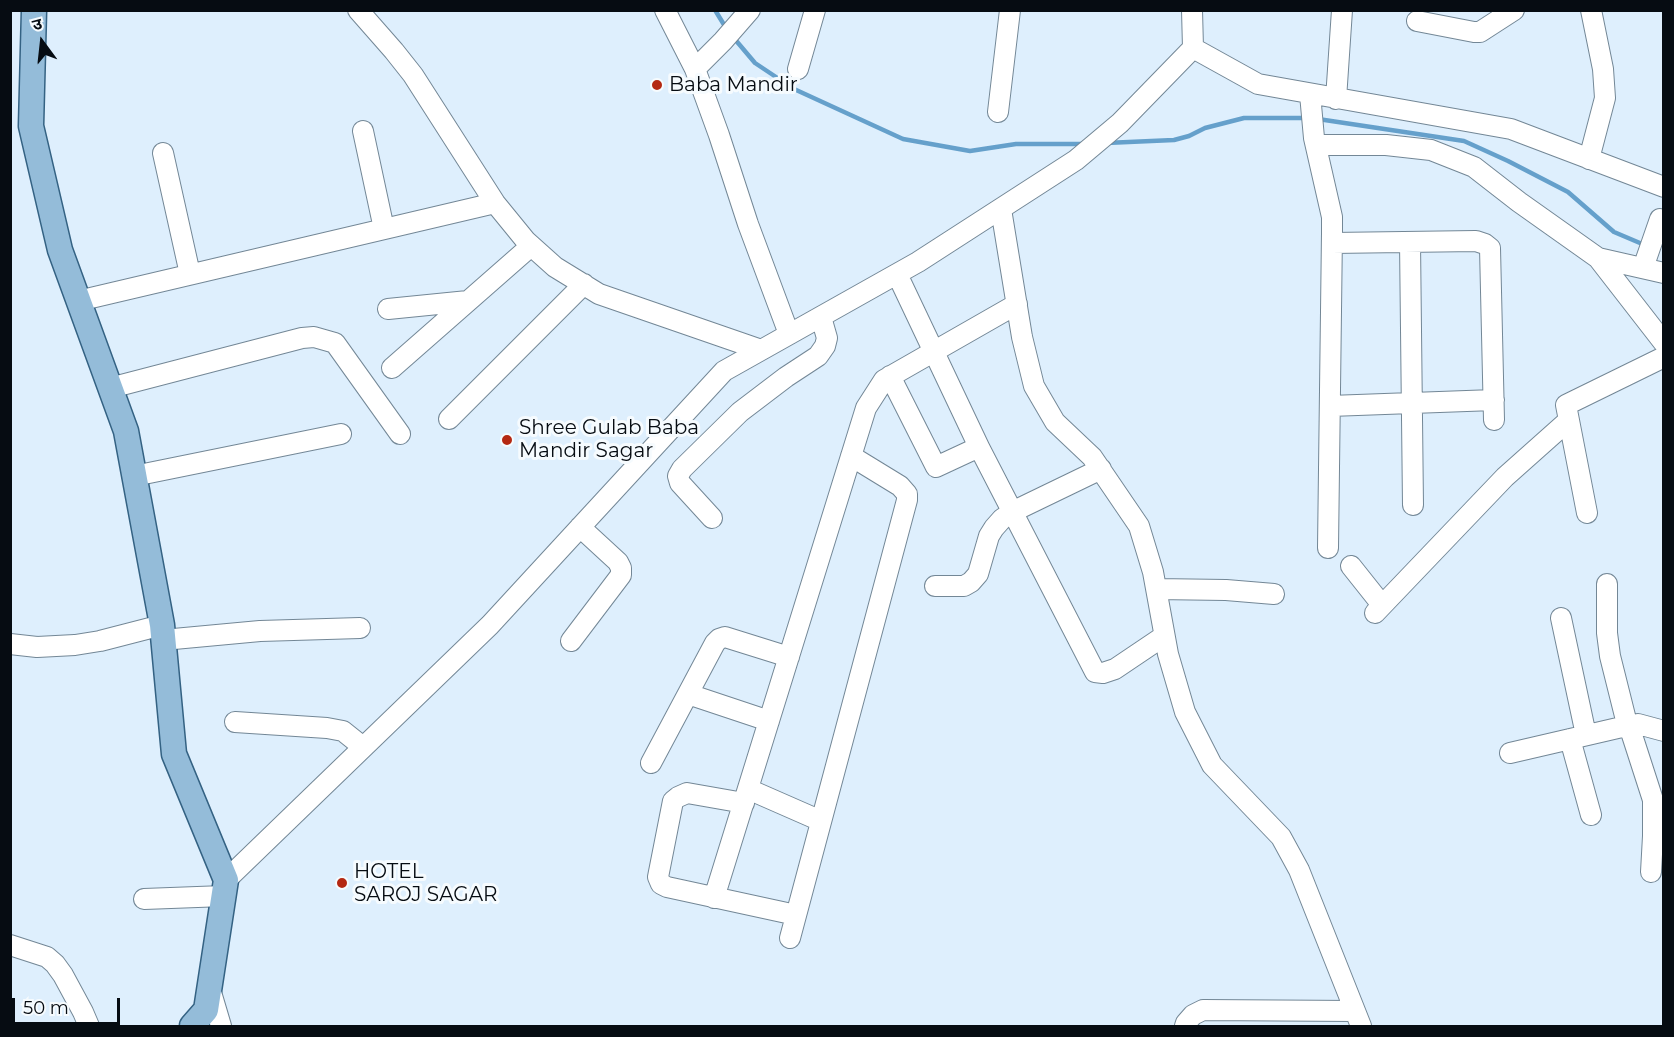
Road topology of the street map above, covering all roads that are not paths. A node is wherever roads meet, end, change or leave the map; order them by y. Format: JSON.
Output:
{"nodes":[{"id":1,"x":34,"y":10,"type":"edge"},
{"id":2,"x":358,"y":10,"type":"edge"},
{"id":3,"x":665,"y":10,"type":"edge"},
{"id":4,"x":815,"y":10,"type":"edge"},
{"id":5,"x":1010,"y":10,"type":"edge"},
{"id":6,"x":1192,"y":10,"type":"edge"},
{"id":7,"x":1342,"y":10,"type":"edge"},
{"id":8,"x":1514,"y":10,"type":"edge"},
{"id":9,"x":1591,"y":10,"type":"edge"},
{"id":10,"x":747,"y":14,"type":"edge"},
{"id":11,"x":1417,"y":21,"type":"dead end"},
{"id":12,"x":1193,"y":48,"type":"junction"},
{"id":13,"x":694,"y":69,"type":"junction"},
{"id":14,"x":798,"y":69,"type":"dead end"},
{"id":15,"x":1310,"y":94,"type":"junction"},
{"id":16,"x":1336,"y":99,"type":"junction"},
{"id":17,"x":998,"y":112,"type":"dead end"},
{"id":18,"x":363,"y":131,"type":"dead end"},
{"id":19,"x":1315,"y":141,"type":"junction"},
{"id":20,"x":164,"y":153,"type":"dead end"},
{"id":21,"x":1589,"y":159,"type":"junction"},
{"id":22,"x":1664,"y":188,"type":"edge"},
{"id":23,"x":495,"y":203,"type":"junction"},
{"id":24,"x":1001,"y":209,"type":"junction"},
{"id":25,"x":1660,"y":219,"type":"dead end"},
{"id":26,"x":384,"y":229,"type":"junction"},
{"id":27,"x":1410,"y":242,"type":"junction"},
{"id":28,"x":1332,"y":243,"type":"junction"},
{"id":29,"x":531,"y":246,"type":"junction"},
{"id":30,"x":1598,"y":258,"type":"junction"},
{"id":31,"x":1645,"y":263,"type":"junction"},
{"id":32,"x":1664,"y":273,"type":"edge"},
{"id":33,"x":190,"y":274,"type":"junction"},
{"id":34,"x":897,"y":274,"type":"junction"},
{"id":35,"x":584,"y":284,"type":"junction"},
{"id":36,"x":78,"y":301,"type":"junction"},
{"id":37,"x":468,"y":301,"type":"junction"},
{"id":38,"x":1017,"y":304,"type":"junction"},
{"id":39,"x":388,"y":309,"type":"dead end"},
{"id":40,"x":820,"y":317,"type":"junction"},
{"id":41,"x":789,"y":334,"type":"junction"},
{"id":42,"x":1664,"y":343,"type":"edge"},
{"id":43,"x":761,"y":350,"type":"junction"},
{"id":44,"x":934,"y":351,"type":"junction"},
{"id":45,"x":1664,"y":357,"type":"edge"},
{"id":46,"x":392,"y":368,"type":"dead end"},
{"id":47,"x":890,"y":376,"type":"junction"},
{"id":48,"x":110,"y":388,"type":"junction"},
{"id":49,"x":1494,"y":400,"type":"junction"},
{"id":50,"x":1412,"y":403,"type":"junction"},
{"id":51,"x":1330,"y":406,"type":"junction"},
{"id":52,"x":449,"y":419,"type":"dead end"},
{"id":53,"x":1494,"y":420,"type":"dead end"},
{"id":54,"x":1569,"y":420,"type":"junction"},
{"id":55,"x":341,"y":434,"type":"dead end"},
{"id":56,"x":400,"y":434,"type":"dead end"},
{"id":57,"x":978,"y":447,"type":"junction"},
{"id":58,"x":851,"y":456,"type":"junction"},
{"id":59,"x":1101,"y":469,"type":"junction"},
{"id":60,"x":134,"y":476,"type":"junction"},
{"id":61,"x":1413,"y":505,"type":"dead end"},
{"id":62,"x":1012,"y":512,"type":"junction"},
{"id":63,"x":1587,"y":513,"type":"dead end"},
{"id":64,"x":712,"y":518,"type":"dead end"},
{"id":65,"x":580,"y":528,"type":"junction"},
{"id":66,"x":1328,"y":548,"type":"dead end"},
{"id":67,"x":1351,"y":566,"type":"dead end"},
{"id":68,"x":1607,"y":584,"type":"dead end"},
{"id":69,"x":935,"y":586,"type":"dead end"},
{"id":70,"x":1156,"y":589,"type":"junction"},
{"id":71,"x":1274,"y":594,"type":"dead end"},
{"id":72,"x":1561,"y":618,"type":"dead end"},
{"id":73,"x":360,"y":628,"type":"dead end"},
{"id":74,"x":163,"y":633,"type":"junction"},
{"id":75,"x":1164,"y":636,"type":"junction"},
{"id":76,"x":571,"y":641,"type":"dead end"},
{"id":77,"x":10,"y":644,"type":"edge"},
{"id":78,"x":789,"y":657,"type":"junction"},
{"id":79,"x":688,"y":694,"type":"junction"},
{"id":80,"x":769,"y":721,"type":"junction"},
{"id":81,"x":235,"y":722,"type":"dead end"},
{"id":82,"x":1631,"y":729,"type":"junction"},
{"id":83,"x":1664,"y":731,"type":"edge"},
{"id":84,"x":1578,"y":737,"type":"junction"},
{"id":85,"x":363,"y":747,"type":"junction"},
{"id":86,"x":1510,"y":753,"type":"dead end"},
{"id":87,"x":651,"y":763,"type":"dead end"},
{"id":88,"x":746,"y":796,"type":"junction"},
{"id":89,"x":1591,"y":815,"type":"dead end"},
{"id":90,"x":821,"y":821,"type":"junction"},
{"id":91,"x":1651,"y":872,"type":"dead end"},
{"id":92,"x":225,"y":888,"type":"junction"},
{"id":93,"x":714,"y":898,"type":"junction"},
{"id":94,"x":144,"y":899,"type":"dead end"},
{"id":95,"x":796,"y":915,"type":"junction"},
{"id":96,"x":790,"y":938,"type":"dead end"},
{"id":97,"x":10,"y":945,"type":"edge"},
{"id":98,"x":1357,"y":1019,"type":"edge"},
{"id":99,"x":206,"y":1021,"type":"edge"},
{"id":100,"x":1191,"y":1022,"type":"edge"},
{"id":101,"x":89,"y":1026,"type":"edge"}],
"edges":[{"from":1,"to":36,"type":"main road"},
{"from":2,"to":23,"type":"street"},
{"from":3,"to":13,"type":"street"},
{"from":4,"to":14,"type":"street"},
{"from":5,"to":17,"type":"street"},
{"from":6,"to":12,"type":"street"},
{"from":7,"to":16,"type":"street"},
{"from":8,"to":11,"type":"street"},
{"from":9,"to":21,"type":"street"},
{"from":10,"to":13,"type":"street"},
{"from":12,"to":15,"type":"street"},
{"from":12,"to":24,"type":"street"},
{"from":13,"to":41,"type":"street"},
{"from":15,"to":16,"type":"street"},
{"from":15,"to":19,"type":"street"},
{"from":16,"to":21,"type":"street"},
{"from":18,"to":26,"type":"street"},
{"from":19,"to":28,"type":"street"},
{"from":19,"to":30,"type":"street"},
{"from":20,"to":33,"type":"street"},
{"from":21,"to":22,"type":"street"},
{"from":23,"to":26,"type":"street"},
{"from":23,"to":29,"type":"street"},
{"from":24,"to":34,"type":"street"},
{"from":24,"to":38,"type":"street"},
{"from":25,"to":31,"type":"street"},
{"from":26,"to":33,"type":"street"},
{"from":27,"to":28,"type":"street"},
{"from":27,"to":49,"type":"street"},
{"from":27,"to":50,"type":"street"},
{"from":28,"to":51,"type":"street"},
{"from":29,"to":35,"type":"street"},
{"from":29,"to":37,"type":"street"},
{"from":30,"to":31,"type":"street"},
{"from":30,"to":42,"type":"street"},
{"from":31,"to":32,"type":"street"},
{"from":33,"to":36,"type":"street"},
{"from":34,"to":40,"type":"street"},
{"from":34,"to":44,"type":"street"},
{"from":35,"to":43,"type":"street"},
{"from":35,"to":52,"type":"street"},
{"from":36,"to":48,"type":"main road"},
{"from":37,"to":39,"type":"street"},
{"from":37,"to":46,"type":"street"},
{"from":38,"to":44,"type":"street"},
{"from":38,"to":59,"type":"street"},
{"from":40,"to":41,"type":"street"},
{"from":40,"to":64,"type":"street"},
{"from":41,"to":43,"type":"street"},
{"from":43,"to":65,"type":"street"},
{"from":44,"to":47,"type":"street"},
{"from":44,"to":57,"type":"street"},
{"from":45,"to":54,"type":"street"},
{"from":47,"to":57,"type":"street"},
{"from":47,"to":58,"type":"street"},
{"from":48,"to":56,"type":"street"},
{"from":48,"to":60,"type":"main road"},
{"from":49,"to":50,"type":"street"},
{"from":49,"to":53,"type":"street"},
{"from":50,"to":51,"type":"street"},
{"from":50,"to":61,"type":"street"},
{"from":51,"to":66,"type":"street"},
{"from":54,"to":63,"type":"street"},
{"from":54,"to":67,"type":"street"},
{"from":55,"to":60,"type":"street"},
{"from":57,"to":62,"type":"street"},
{"from":58,"to":78,"type":"street"},
{"from":58,"to":90,"type":"street"},
{"from":59,"to":62,"type":"street"},
{"from":59,"to":70,"type":"street"},
{"from":60,"to":74,"type":"main road"},
{"from":62,"to":69,"type":"street"},
{"from":62,"to":75,"type":"street"},
{"from":65,"to":76,"type":"street"},
{"from":65,"to":85,"type":"street"},
{"from":68,"to":82,"type":"street"},
{"from":70,"to":71,"type":"street"},
{"from":70,"to":75,"type":"street"},
{"from":72,"to":84,"type":"street"},
{"from":73,"to":74,"type":"street"},
{"from":74,"to":77,"type":"street"},
{"from":74,"to":92,"type":"main road"},
{"from":75,"to":98,"type":"street"},
{"from":78,"to":79,"type":"street"},
{"from":78,"to":80,"type":"street"},
{"from":79,"to":80,"type":"street"},
{"from":79,"to":87,"type":"street"},
{"from":80,"to":88,"type":"street"},
{"from":81,"to":85,"type":"street"},
{"from":82,"to":83,"type":"street"},
{"from":82,"to":84,"type":"street"},
{"from":82,"to":91,"type":"street"},
{"from":84,"to":86,"type":"street"},
{"from":84,"to":89,"type":"street"},
{"from":85,"to":92,"type":"street"},
{"from":88,"to":90,"type":"street"},
{"from":88,"to":93,"type":"street"},
{"from":88,"to":93,"type":"street"},
{"from":90,"to":95,"type":"street"},
{"from":92,"to":94,"type":"street"},
{"from":92,"to":99,"type":"main road"},
{"from":93,"to":95,"type":"street"},
{"from":95,"to":96,"type":"street"},
{"from":97,"to":101,"type":"street"},
{"from":98,"to":100,"type":"street"}]}
